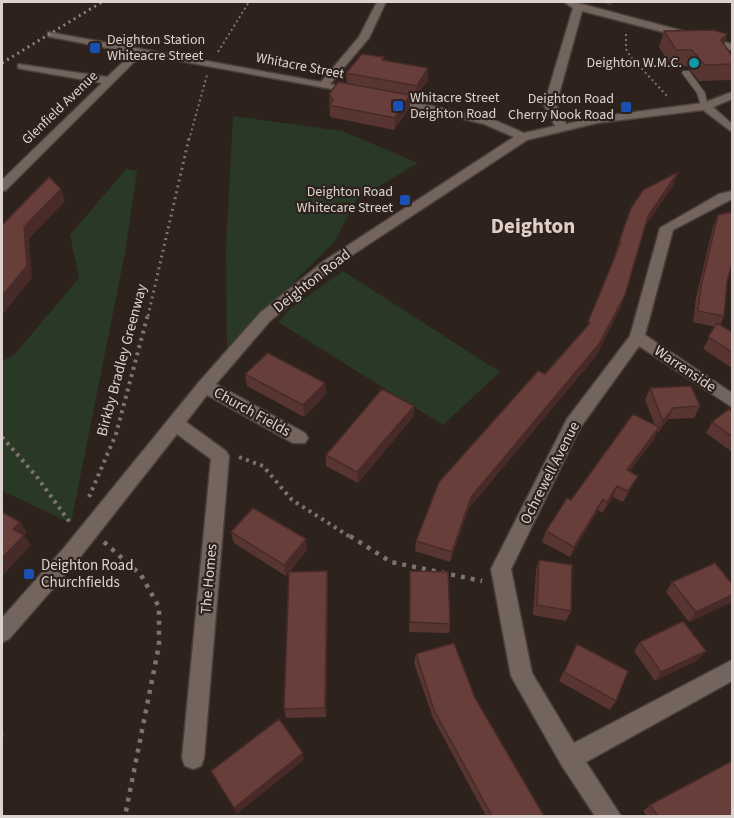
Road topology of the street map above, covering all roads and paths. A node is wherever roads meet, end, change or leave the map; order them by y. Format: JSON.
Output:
{"nodes":[{"id":1,"x":249,"y":2,"type":"edge"},
{"id":2,"x":381,"y":2,"type":"edge"},
{"id":3,"x":573,"y":4,"type":"edge"},
{"id":4,"x":626,"y":21,"type":"junction"},
{"id":5,"x":51,"y":34,"type":"dead end"},
{"id":6,"x":732,"y":47,"type":"edge"},
{"id":7,"x":140,"y":51,"type":"junction"},
{"id":8,"x":210,"y":65,"type":"junction"},
{"id":9,"x":22,"y":66,"type":"dead end"},
{"id":10,"x":686,"y":73,"type":"dead end"},
{"id":11,"x":110,"y":81,"type":"junction"},
{"id":12,"x":323,"y":86,"type":"junction"},
{"id":13,"x":732,"y":95,"type":"edge"},
{"id":14,"x":705,"y":106,"type":"junction"},
{"id":15,"x":679,"y":109,"type":"junction"},
{"id":16,"x":561,"y":126,"type":"junction"},
{"id":17,"x":732,"y":129,"type":"edge"},
{"id":18,"x":523,"y":137,"type":"junction"},
{"id":19,"x":2,"y":187,"type":"edge"},
{"id":20,"x":732,"y":195,"type":"edge"},
{"id":21,"x":637,"y":337,"type":"junction"},
{"id":22,"x":205,"y":386,"type":"junction"},
{"id":23,"x":732,"y":401,"type":"edge"},
{"id":24,"x":176,"y":424,"type":"junction"},
{"id":25,"x":2,"y":437,"type":"edge"},
{"id":26,"x":299,"y":438,"type":"dead end"},
{"id":27,"x":220,"y":456,"type":"junction"},
{"id":28,"x":93,"y":526,"type":"junction"},
{"id":29,"x":70,"y":555,"type":"junction"},
{"id":30,"x":504,"y":585,"type":"junction"},
{"id":31,"x":2,"y":632,"type":"edge"},
{"id":32,"x":732,"y":670,"type":"edge"},
{"id":33,"x":193,"y":758,"type":"dead end"},
{"id":34,"x":570,"y":758,"type":"junction"},
{"id":35,"x":125,"y":816,"type":"edge"},
{"id":36,"x":609,"y":816,"type":"edge"}],
"edges":[{"from":1,"to":8,"type":"path","name":"Birkby Bradley Greenway"},
{"from":2,"to":12,"type":"street"},
{"from":3,"to":4,"type":"street"},
{"from":3,"to":16,"type":"street"},
{"from":4,"to":6,"type":"street"},
{"from":4,"to":15,"type":"path"},
{"from":5,"to":7,"type":"street"},
{"from":7,"to":8,"type":"street","name":"Whitacre Street"},
{"from":7,"to":11,"type":"street","name":"Glenfield Avenue"},
{"from":8,"to":12,"type":"street","name":"Whitacre Street"},
{"from":8,"to":28,"type":"path","name":"Birkby Bradley Greenway"},
{"from":9,"to":11,"type":"street"},
{"from":10,"to":14,"type":"lane"},
{"from":11,"to":19,"type":"street","name":"Glenfield Avenue"},
{"from":12,"to":18,"type":"street","name":"Whitacre Street"},
{"from":13,"to":14,"type":"street","name":"Deighton Road"},
{"from":14,"to":15,"type":"street","name":"Deighton Road"},
{"from":14,"to":17,"type":"street"},
{"from":15,"to":16,"type":"street","name":"Deighton Road"},
{"from":16,"to":18,"type":"street","name":"Deighton Road"},
{"from":18,"to":22,"type":"street","name":"Deighton Road"},
{"from":20,"to":21,"type":"street","name":"Ochrewell Avenue"},
{"from":21,"to":23,"type":"street","name":"Warrenside"},
{"from":21,"to":30,"type":"street","name":"Ochrewell Avenue"},
{"from":22,"to":24,"type":"street","name":"Deighton Road"},
{"from":22,"to":26,"type":"street","name":"Church Fields"},
{"from":24,"to":27,"type":"street"},
{"from":24,"to":28,"type":"street","name":"Deighton Road"},
{"from":25,"to":29,"type":"path"},
{"from":27,"to":30,"type":"path"},
{"from":27,"to":33,"type":"street","name":"The Homes"},
{"from":28,"to":29,"type":"street","name":"Deighton Road"},
{"from":28,"to":35,"type":"path","name":"Birkby Bradley Greenway"},
{"from":29,"to":31,"type":"street","name":"Deighton Road"},
{"from":30,"to":34,"type":"street","name":"Ochrewell Avenue"},
{"from":32,"to":34,"type":"street"},
{"from":34,"to":36,"type":"street","name":"Ochrewell Avenue"}]}
